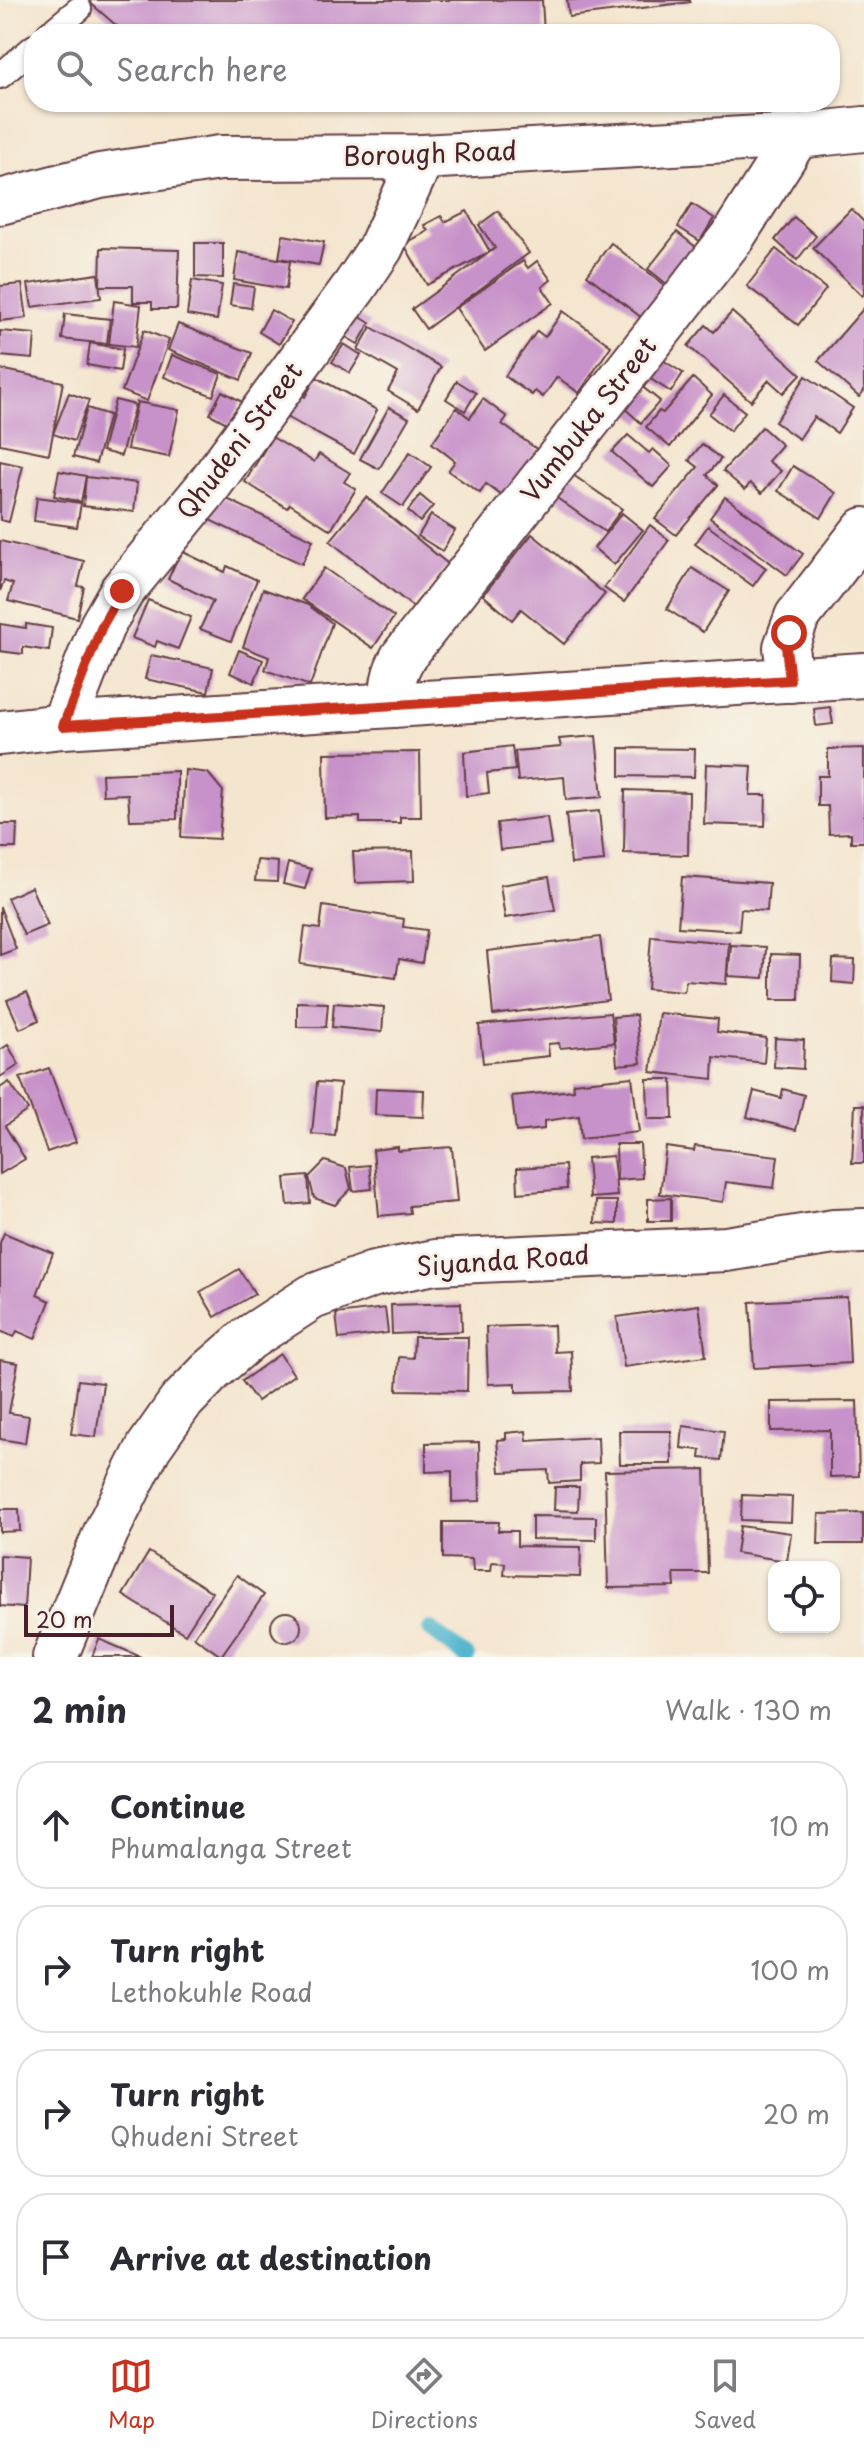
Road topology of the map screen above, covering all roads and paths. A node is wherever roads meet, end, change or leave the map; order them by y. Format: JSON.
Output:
{"nodes":[{"id":1,"x":79,"y":9,"type":"dead end"},
{"id":2,"x":61,"y":24,"type":"edge"},
{"id":3,"x":24,"y":56,"type":"edge"},
{"id":4,"x":0,"y":76,"type":"edge"},
{"id":5,"x":864,"y":129,"type":"edge"},
{"id":6,"x":797,"y":136,"type":"junction"},
{"id":7,"x":422,"y":157,"type":"junction"},
{"id":8,"x":0,"y":202,"type":"edge"},
{"id":9,"x":864,"y":530,"type":"edge"},
{"id":10,"x":864,"y":675,"type":"edge"},
{"id":11,"x":790,"y":680,"type":"junction"},
{"id":12,"x":392,"y":705,"type":"junction"},
{"id":13,"x":63,"y":726,"type":"junction"},
{"id":14,"x":0,"y":733,"type":"edge"},
{"id":15,"x":864,"y":1231,"type":"edge"},
{"id":16,"x":55,"y":1657,"type":"edge"}],
"edges":[{"from":1,"to":2,"type":"lane"},
{"from":3,"to":4,"type":"lane"},
{"from":5,"to":6,"type":"street","name":"Borough Road"},
{"from":6,"to":7,"type":"street","name":"Borough Road"},
{"from":6,"to":12,"type":"street","name":"Vumbuka Street"},
{"from":7,"to":8,"type":"street","name":"Borough Road"},
{"from":7,"to":13,"type":"street","name":"Qhudeni Street"},
{"from":9,"to":11,"type":"street"},
{"from":10,"to":11,"type":"street"},
{"from":11,"to":12,"type":"street"},
{"from":12,"to":13,"type":"street"},
{"from":13,"to":14,"type":"street"},
{"from":15,"to":16,"type":"street","name":"Siyanda Road"}]}
